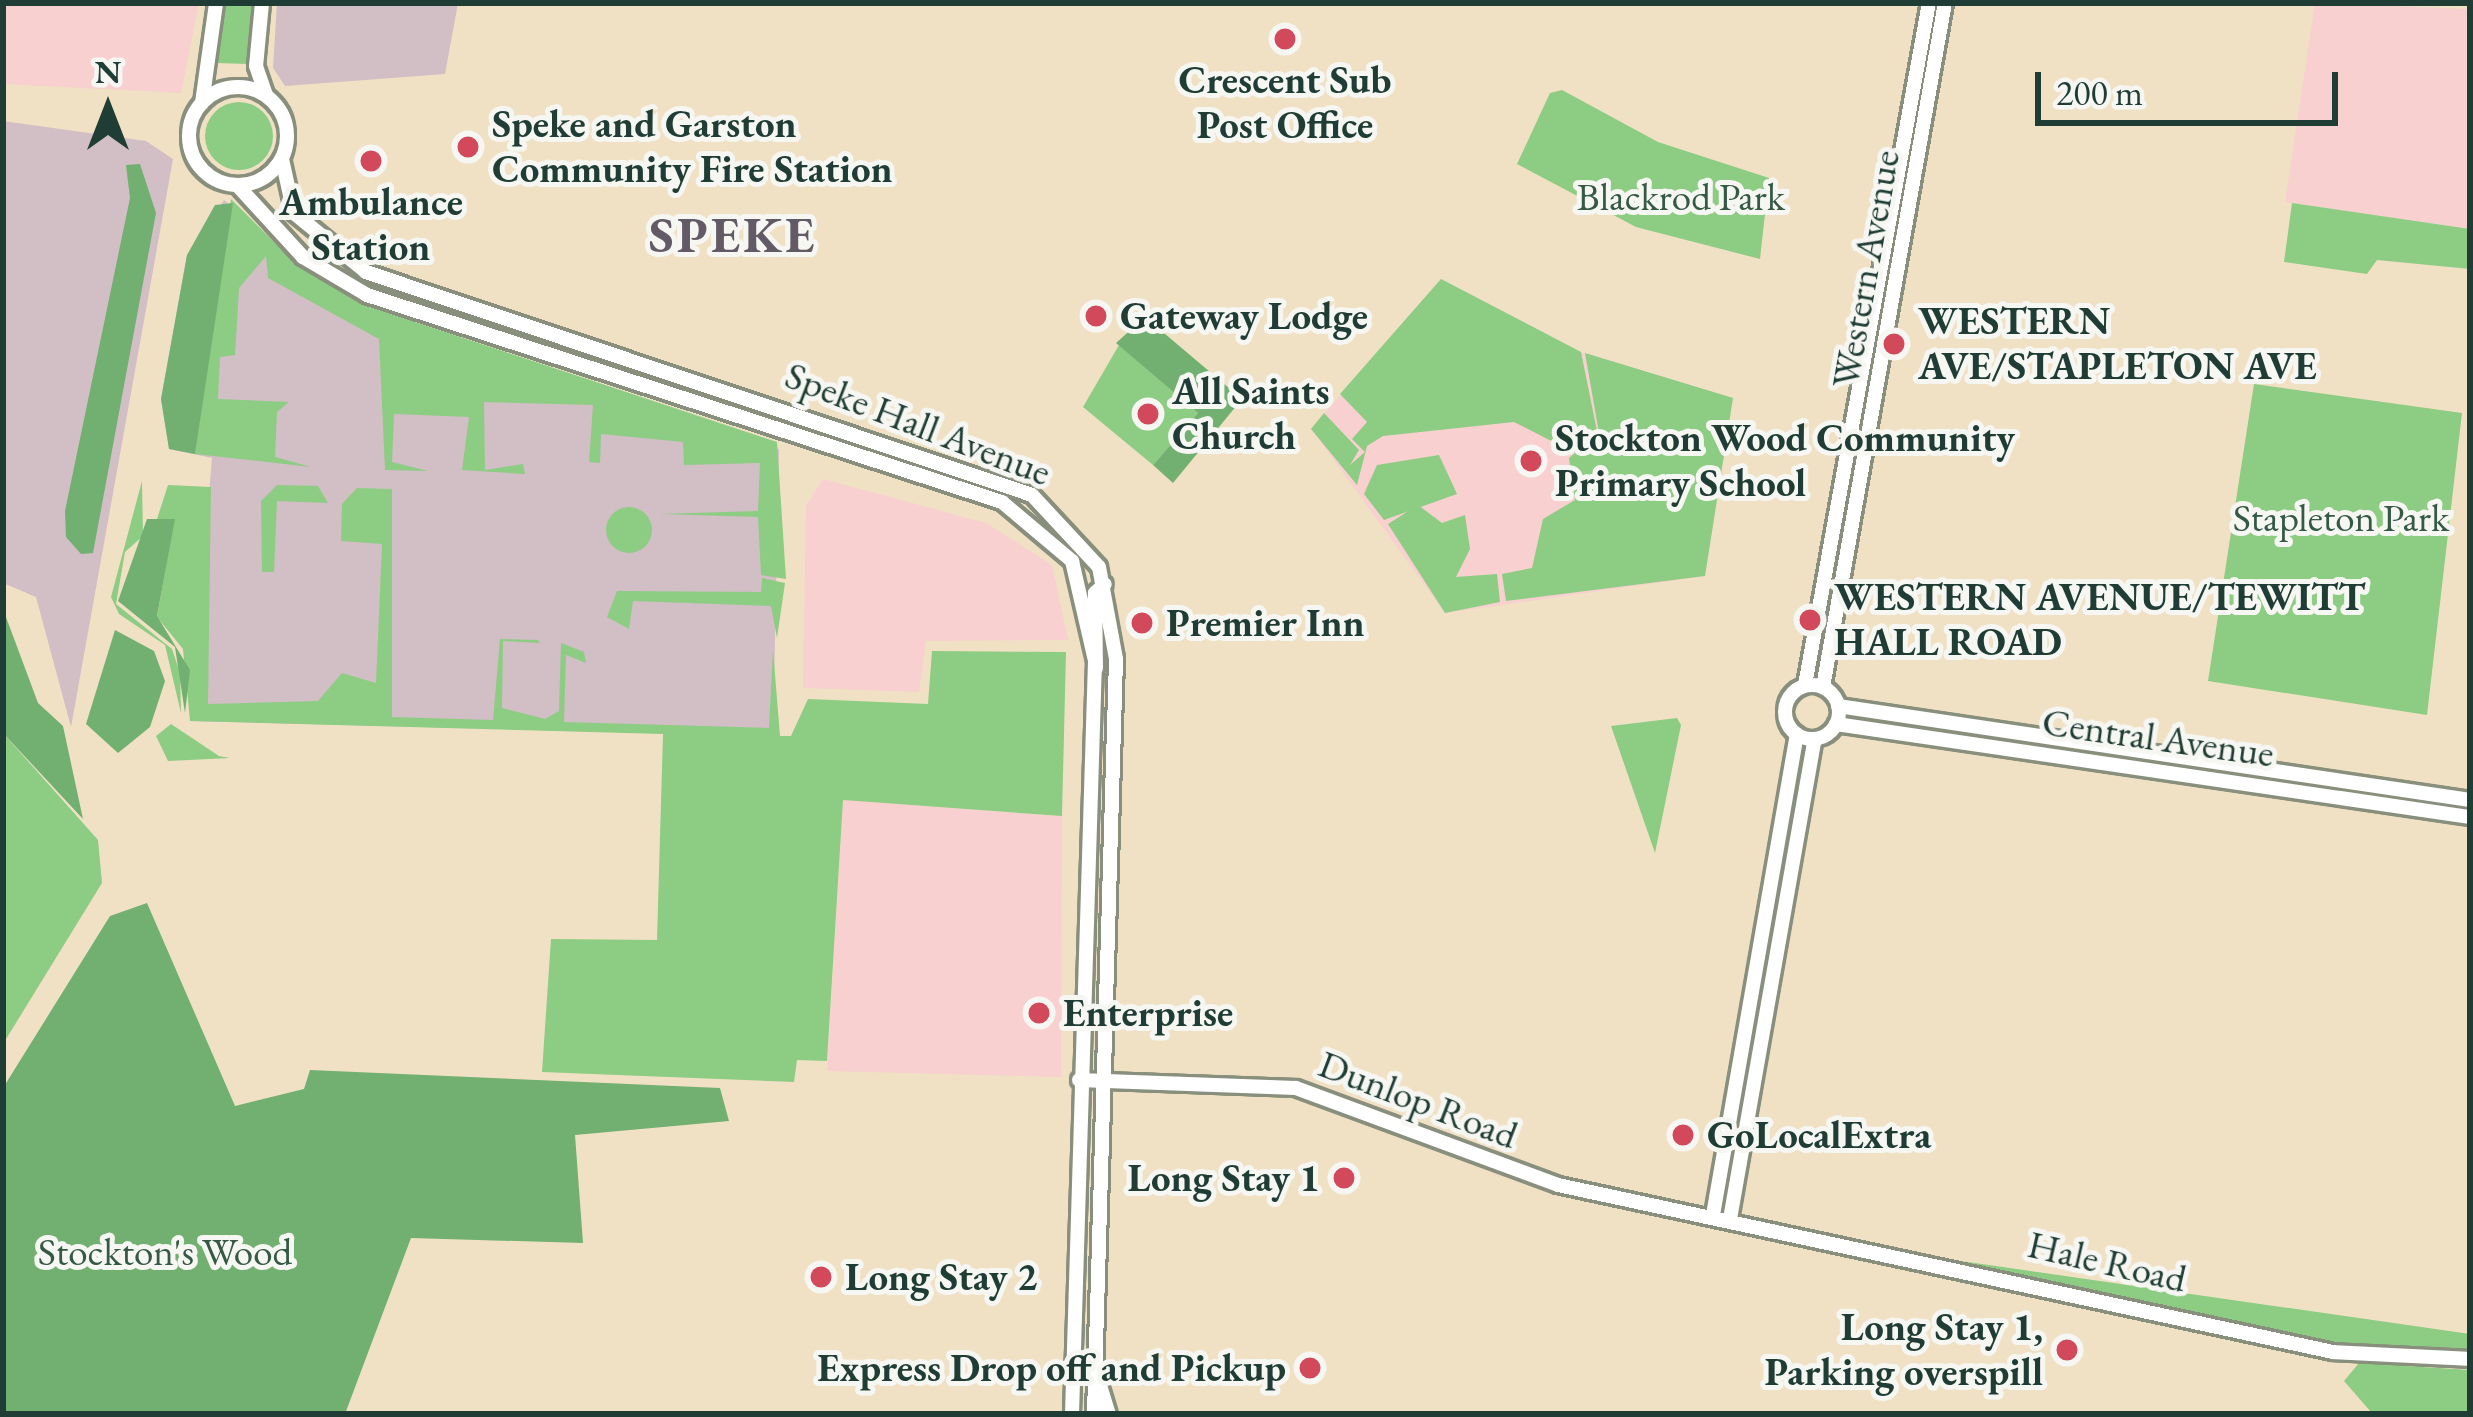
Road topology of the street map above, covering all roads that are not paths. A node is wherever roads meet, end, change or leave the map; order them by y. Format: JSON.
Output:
{"nodes":[{"id":1,"x":216,"y":3,"type":"edge"},
{"id":2,"x":262,"y":3,"type":"edge"},
{"id":3,"x":1929,"y":3,"type":"edge"},
{"id":4,"x":1946,"y":3,"type":"edge"},
{"id":5,"x":266,"y":95,"type":"junction"},
{"id":6,"x":202,"y":103,"type":"junction"},
{"id":7,"x":282,"y":159,"type":"junction"},
{"id":8,"x":237,"y":185,"type":"junction"},
{"id":9,"x":1105,"y":584,"type":"junction"},
{"id":10,"x":1094,"y":673,"type":"junction"},
{"id":11,"x":1805,"y":686,"type":"junction"},
{"id":12,"x":1823,"y":687,"type":"junction"},
{"id":13,"x":1838,"y":706,"type":"junction"},
{"id":14,"x":1836,"y":724,"type":"junction"},
{"id":15,"x":1797,"y":734,"type":"junction"},
{"id":16,"x":1815,"y":739,"type":"junction"},
{"id":17,"x":2470,"y":800,"type":"edge"},
{"id":18,"x":2470,"y":817,"type":"edge"},
{"id":19,"x":1079,"y":1080,"type":"junction"},
{"id":20,"x":1102,"y":1081,"type":"junction"},
{"id":21,"x":1713,"y":1215,"type":"junction"},
{"id":22,"x":1730,"y":1219,"type":"junction"},
{"id":23,"x":1094,"y":1335,"type":"junction"},
{"id":24,"x":2470,"y":1359,"type":"edge"},
{"id":25,"x":1072,"y":1414,"type":"edge"},
{"id":26,"x":1094,"y":1414,"type":"edge"},
{"id":27,"x":1109,"y":1414,"type":"edge"}],
"edges":[{"from":1,"to":6,"type":"street"},
{"from":2,"to":5,"type":"street"},
{"from":3,"to":11,"type":"street","name":"Western Avenue"},
{"from":4,"to":12,"type":"street","name":"Western Avenue"},
{"from":5,"to":6,"type":"street"},
{"from":5,"to":7,"type":"street"},
{"from":6,"to":8,"type":"street"},
{"from":7,"to":8,"type":"street"},
{"from":7,"to":9,"type":"street","name":"Speke Hall Avenue"},
{"from":8,"to":10,"type":"street","name":"Speke Hall Avenue"},
{"from":9,"to":10,"type":"street"},
{"from":9,"to":20,"type":"street","name":"Speke Hall Avenue"},
{"from":10,"to":19,"type":"street","name":"Speke Hall Avenue"},
{"from":11,"to":12,"type":"street"},
{"from":11,"to":15,"type":"street"},
{"from":12,"to":13,"type":"street"},
{"from":13,"to":14,"type":"street"},
{"from":13,"to":17,"type":"street","name":"Central Avenue"},
{"from":14,"to":16,"type":"street"},
{"from":14,"to":18,"type":"street","name":"Central Avenue"},
{"from":15,"to":16,"type":"street"},
{"from":15,"to":21,"type":"street"},
{"from":16,"to":22,"type":"street"},
{"from":19,"to":20,"type":"street","name":"Dunlop Road"},
{"from":19,"to":25,"type":"street","name":"Speke Hall Avenue"},
{"from":20,"to":21,"type":"street","name":"Dunlop Road"},
{"from":20,"to":23,"type":"street","name":"Speke Hall Avenue"},
{"from":21,"to":22,"type":"street","name":"Dunlop Road"},
{"from":22,"to":24,"type":"street","name":"Hale Road"},
{"from":23,"to":26,"type":"street","name":"Speke Hall Avenue"},
{"from":23,"to":27,"type":"street"}]}
